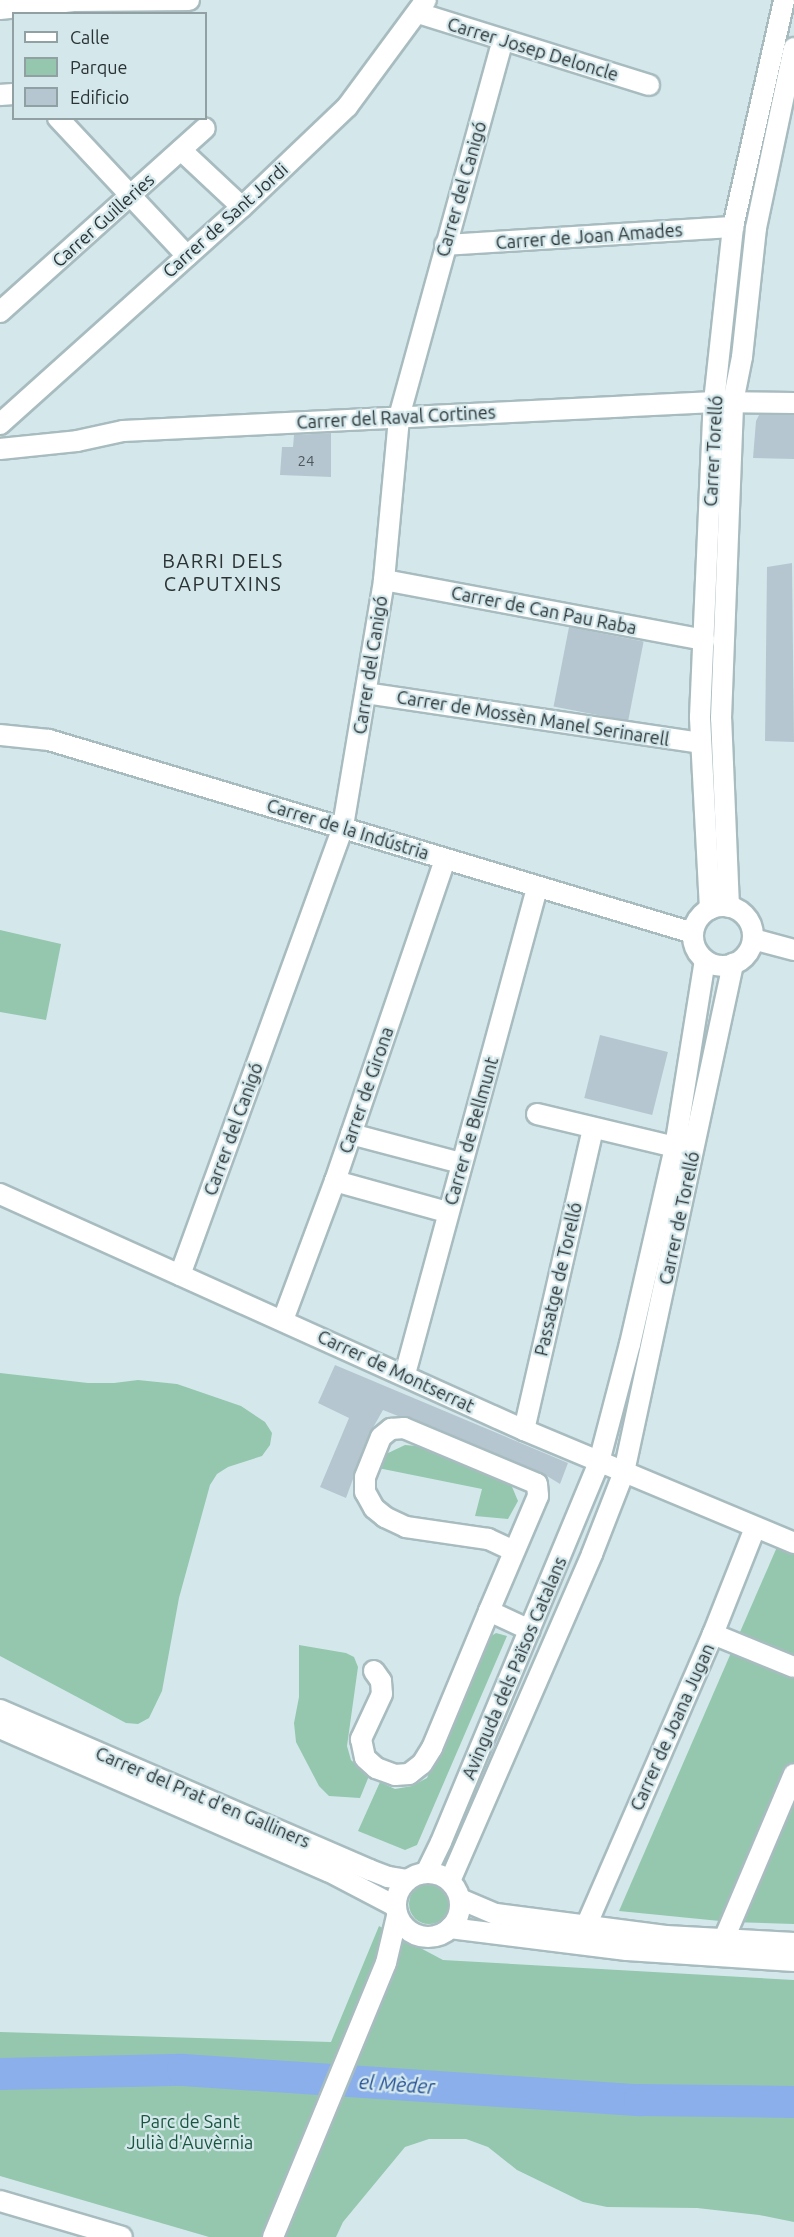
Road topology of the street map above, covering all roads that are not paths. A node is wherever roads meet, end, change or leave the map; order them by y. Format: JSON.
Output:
{"nodes":[{"id":1,"x":189,"y":0,"type":"edge"},
{"id":2,"x":784,"y":0,"type":"edge"},
{"id":3,"x":74,"y":1,"type":"edge"},
{"id":4,"x":422,"y":6,"type":"edge"},
{"id":5,"x":0,"y":9,"type":"edge"},
{"id":6,"x":503,"y":40,"type":"junction"},
{"id":7,"x":794,"y":48,"type":"edge"},
{"id":8,"x":649,"y":85,"type":"dead end"},
{"id":9,"x":60,"y":120,"type":"edge"},
{"id":10,"x":205,"y":128,"type":"dead end"},
{"id":11,"x":181,"y":150,"type":"junction"},
{"id":12,"x":130,"y":196,"type":"junction"},
{"id":13,"x":242,"y":207,"type":"junction"},
{"id":14,"x":733,"y":227,"type":"junction"},
{"id":15,"x":445,"y":245,"type":"junction"},
{"id":16,"x":187,"y":255,"type":"junction"},
{"id":17,"x":0,"y":312,"type":"edge"},
{"id":18,"x":724,"y":402,"type":"junction"},
{"id":19,"x":794,"y":403,"type":"edge"},
{"id":20,"x":399,"y":417,"type":"junction"},
{"id":21,"x":2,"y":422,"type":"edge"},
{"id":22,"x":6,"y":449,"type":"edge"},
{"id":23,"x":384,"y":579,"type":"junction"},
{"id":24,"x":704,"y":640,"type":"junction"},
{"id":25,"x":366,"y":693,"type":"junction"},
{"id":26,"x":0,"y":735,"type":"edge"},
{"id":27,"x":700,"y":743,"type":"junction"},
{"id":28,"x":343,"y":826,"type":"junction"},
{"id":29,"x":445,"y":859,"type":"junction"},
{"id":30,"x":537,"y":888,"type":"junction"},
{"id":31,"x":720,"y":908,"type":"junction"},
{"id":32,"x":693,"y":933,"type":"junction"},
{"id":33,"x":753,"y":939,"type":"junction"},
{"id":34,"x":794,"y":950,"type":"edge"},
{"id":35,"x":705,"y":960,"type":"junction"},
{"id":36,"x":733,"y":964,"type":"junction"},
{"id":37,"x":537,"y":1114,"type":"dead end"},
{"id":38,"x":593,"y":1129,"type":"junction"},
{"id":39,"x":351,"y":1134,"type":"junction"},
{"id":40,"x":675,"y":1147,"type":"junction"},
{"id":41,"x":461,"y":1163,"type":"junction"},
{"id":42,"x":335,"y":1181,"type":"junction"},
{"id":43,"x":0,"y":1194,"type":"edge"},
{"id":44,"x":447,"y":1212,"type":"junction"},
{"id":45,"x":180,"y":1275,"type":"junction"},
{"id":46,"x":283,"y":1320,"type":"junction"},
{"id":47,"x":405,"y":1374,"type":"junction"},
{"id":48,"x":524,"y":1430,"type":"junction"},
{"id":49,"x":600,"y":1462,"type":"junction"},
{"id":50,"x":624,"y":1473,"type":"junction"},
{"id":51,"x":755,"y":1528,"type":"junction"},
{"id":52,"x":794,"y":1543,"type":"edge"},
{"id":53,"x":514,"y":1551,"type":"junction"},
{"id":54,"x":489,"y":1611,"type":"junction"},
{"id":55,"x":530,"y":1630,"type":"junction"},
{"id":56,"x":713,"y":1634,"type":"junction"},
{"id":57,"x":794,"y":1667,"type":"edge"},
{"id":58,"x":374,"y":1671,"type":"dead end"},
{"id":59,"x":0,"y":1710,"type":"edge"},
{"id":60,"x":0,"y":1728,"type":"edge"},
{"id":61,"x":794,"y":1774,"type":"edge"},
{"id":62,"x":417,"y":1876,"type":"junction"},
{"id":63,"x":450,"y":1881,"type":"junction"},
{"id":64,"x":459,"y":1899,"type":"junction"},
{"id":65,"x":396,"y":1911,"type":"junction"},
{"id":66,"x":586,"y":1926,"type":"junction"},
{"id":67,"x":450,"y":1928,"type":"junction"},
{"id":68,"x":421,"y":1936,"type":"junction"},
{"id":69,"x":724,"y":1939,"type":"junction"},
{"id":70,"x":794,"y":1943,"type":"edge"},
{"id":71,"x":794,"y":1961,"type":"edge"},
{"id":72,"x":386,"y":1963,"type":"junction"},
{"id":73,"x":0,"y":2201,"type":"edge"},
{"id":74,"x":122,"y":2237,"type":"edge"},
{"id":75,"x":273,"y":2237,"type":"edge"}],
"edges":[{"from":1,"to":3,"type":"street"},
{"from":2,"to":14,"type":"street","name":"Carrer Torelló"},
{"from":3,"to":5,"type":"street"},
{"from":4,"to":6,"type":"street","name":"Carrer Josep Deloncle"},
{"from":4,"to":13,"type":"street","name":"Carrer de Sant Jordi"},
{"from":6,"to":8,"type":"street","name":"Carrer Josep Deloncle"},
{"from":6,"to":15,"type":"street","name":"Carrer del Canigó"},
{"from":7,"to":18,"type":"street","name":"Carrer Torelló"},
{"from":9,"to":12,"type":"street"},
{"from":10,"to":11,"type":"street","name":"Carrer Guilleries"},
{"from":11,"to":12,"type":"street","name":"Carrer Guilleries"},
{"from":11,"to":13,"type":"street"},
{"from":12,"to":16,"type":"street"},
{"from":12,"to":17,"type":"street","name":"Carrer Guilleries"},
{"from":13,"to":16,"type":"street","name":"Carrer de Sant Jordi"},
{"from":14,"to":15,"type":"street","name":"Carrer de Joan Amades"},
{"from":14,"to":18,"type":"street","name":"Carrer Torelló"},
{"from":15,"to":20,"type":"street","name":"Carrer del Canigó"},
{"from":16,"to":21,"type":"street","name":"Carrer de Sant Jordi"},
{"from":18,"to":19,"type":"street","name":"Carrer del Raval Cortines"},
{"from":18,"to":20,"type":"street","name":"Carrer del Raval Cortines"},
{"from":18,"to":24,"type":"street","name":"Carrer Torelló"},
{"from":18,"to":31,"type":"street","name":"Carrer Torelló"},
{"from":20,"to":22,"type":"street","name":"Carrer del Raval Cortines"},
{"from":20,"to":23,"type":"street","name":"Carrer del Canigó"},
{"from":21,"to":22,"type":"street","name":"Carrer de Sant Jordi"},
{"from":23,"to":24,"type":"street","name":"Carrer de Can Pau Raba"},
{"from":23,"to":25,"type":"street","name":"Carrer del Canigó"},
{"from":24,"to":27,"type":"street","name":"Carrer Torelló"},
{"from":25,"to":27,"type":"street","name":"Carrer de Mossèn Manel Serinarell"},
{"from":25,"to":28,"type":"street","name":"Carrer del Canigó"},
{"from":26,"to":28,"type":"street","name":"Carrer de la Indústria"},
{"from":27,"to":31,"type":"street","name":"Carrer Torelló"},
{"from":28,"to":29,"type":"street","name":"Carrer de la Indústria"},
{"from":28,"to":45,"type":"street","name":"Carrer del Canigó"},
{"from":29,"to":30,"type":"street","name":"Carrer de la Indústria"},
{"from":29,"to":39,"type":"street","name":"Carrer de Girona"},
{"from":30,"to":32,"type":"street","name":"Carrer de la Indústria"},
{"from":30,"to":41,"type":"street","name":"Carrer de Bellmunt"},
{"from":31,"to":32,"type":"street"},
{"from":31,"to":33,"type":"street"},
{"from":32,"to":35,"type":"street"},
{"from":33,"to":34,"type":"street"},
{"from":33,"to":36,"type":"street"},
{"from":35,"to":36,"type":"street"},
{"from":35,"to":40,"type":"street","name":"Carrer de Torelló"},
{"from":36,"to":50,"type":"street","name":"Carrer de Torelló"},
{"from":37,"to":38,"type":"street"},
{"from":38,"to":40,"type":"street"},
{"from":38,"to":48,"type":"street","name":"Passatge de Torelló"},
{"from":39,"to":41,"type":"street"},
{"from":39,"to":42,"type":"street","name":"Carrer de Girona"},
{"from":40,"to":49,"type":"street","name":"Carrer de Torelló"},
{"from":41,"to":44,"type":"street","name":"Carrer de Bellmunt"},
{"from":42,"to":44,"type":"street"},
{"from":42,"to":46,"type":"street","name":"Carrer de Girona"},
{"from":43,"to":45,"type":"street","name":"Carrer de Montserrat"},
{"from":44,"to":47,"type":"street","name":"Carrer de Bellmunt"},
{"from":45,"to":46,"type":"street","name":"Carrer de Montserrat"},
{"from":46,"to":47,"type":"street","name":"Carrer de Montserrat"},
{"from":47,"to":48,"type":"street","name":"Carrer de Montserrat"},
{"from":48,"to":49,"type":"street","name":"Carrer de Montserrat"},
{"from":49,"to":50,"type":"street","name":"Carrer de Montserrat"},
{"from":49,"to":55,"type":"street","name":"Avinguda dels Països Catalans"},
{"from":50,"to":51,"type":"street","name":"Carrer de Montserrat"},
{"from":50,"to":63,"type":"street","name":"Avinguda dels Països Catalans"},
{"from":51,"to":52,"type":"street","name":"Carrer de Montserrat"},
{"from":51,"to":56,"type":"street","name":"Carrer de Joana Jugan"},
{"from":53,"to":53,"type":"street"},
{"from":53,"to":54,"type":"street"},
{"from":54,"to":55,"type":"street"},
{"from":54,"to":58,"type":"street"},
{"from":55,"to":62,"type":"street","name":"Avinguda dels Països Catalans"},
{"from":56,"to":57,"type":"street"},
{"from":56,"to":66,"type":"street","name":"Carrer de Joana Jugan"},
{"from":59,"to":62,"type":"street","name":"Carrer del Prat d'en Galliners"},
{"from":60,"to":65,"type":"street","name":"Carrer del Prat d'en Galliners"},
{"from":61,"to":69,"type":"street"},
{"from":62,"to":63,"type":"street"},
{"from":62,"to":65,"type":"street"},
{"from":63,"to":64,"type":"street"},
{"from":64,"to":66,"type":"street"},
{"from":64,"to":67,"type":"street"},
{"from":65,"to":68,"type":"street"},
{"from":65,"to":72,"type":"street"},
{"from":66,"to":69,"type":"street"},
{"from":67,"to":68,"type":"street"},
{"from":67,"to":71,"type":"street"},
{"from":68,"to":72,"type":"street"},
{"from":69,"to":70,"type":"street"},
{"from":72,"to":75,"type":"street"},
{"from":73,"to":74,"type":"street"}]}
